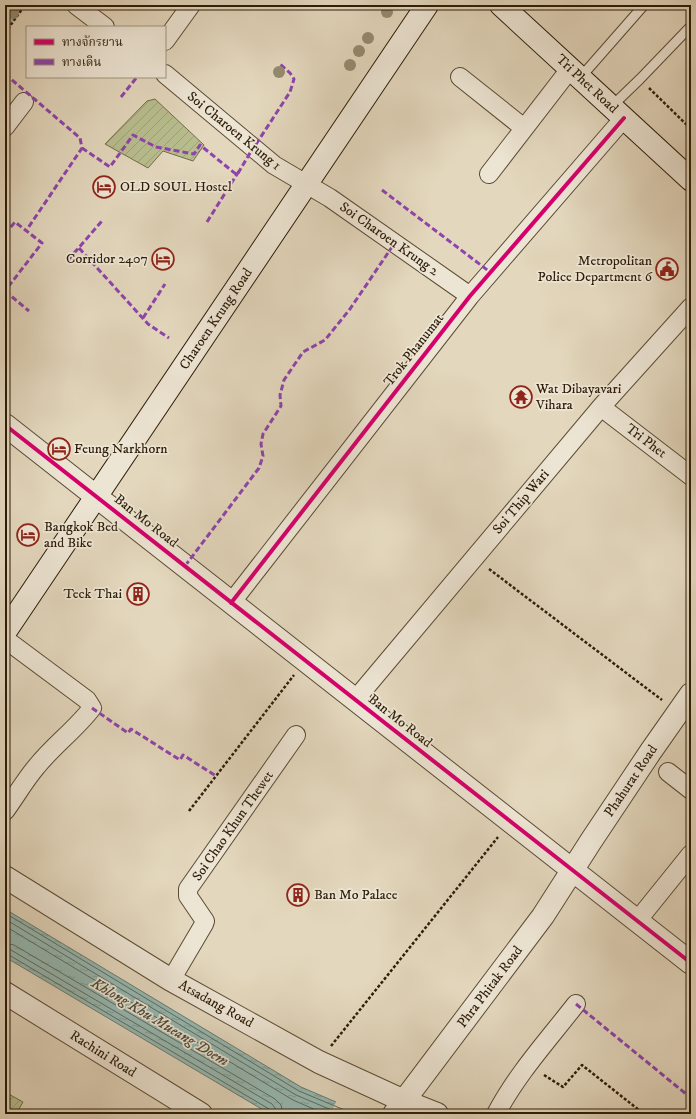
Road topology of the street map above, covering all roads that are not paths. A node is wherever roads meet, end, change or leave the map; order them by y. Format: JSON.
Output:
{"nodes":[{"id":1,"x":76,"y":5,"type":"edge"},
{"id":2,"x":191,"y":5,"type":"edge"},
{"id":3,"x":427,"y":5,"type":"edge"},
{"id":4,"x":501,"y":5,"type":"edge"},
{"id":5,"x":644,"y":5,"type":"edge"},
{"id":6,"x":104,"y":26,"type":"edge"},
{"id":7,"x":691,"y":26,"type":"edge"},
{"id":8,"x":166,"y":40,"type":"edge"},
{"id":9,"x":575,"y":73,"type":"junction"},
{"id":10,"x":166,"y":75,"type":"edge"},
{"id":11,"x":460,"y":77,"type":"dead end"},
{"id":12,"x":24,"y":102,"type":"dead end"},
{"id":13,"x":618,"y":112,"type":"junction"},
{"id":14,"x":5,"y":127,"type":"edge"},
{"id":15,"x":524,"y":128,"type":"junction"},
{"id":16,"x":489,"y":174,"type":"dead end"},
{"id":17,"x":691,"y":180,"type":"edge"},
{"id":18,"x":306,"y":184,"type":"junction"},
{"id":19,"x":470,"y":296,"type":"junction"},
{"id":20,"x":690,"y":310,"type":"edge"},
{"id":21,"x":601,"y":407,"type":"junction"},
{"id":22,"x":5,"y":425,"type":"edge"},
{"id":23,"x":691,"y":476,"type":"edge"},
{"id":24,"x":96,"y":497,"type":"junction"},
{"id":25,"x":231,"y":602,"type":"junction"},
{"id":26,"x":5,"y":632,"type":"edge"},
{"id":27,"x":5,"y":639,"type":"edge"},
{"id":28,"x":691,"y":694,"type":"edge"},
{"id":29,"x":355,"y":700,"type":"junction"},
{"id":30,"x":296,"y":736,"type":"dead end"},
{"id":31,"x":668,"y":772,"type":"dead end"},
{"id":32,"x":691,"y":790,"type":"edge"},
{"id":33,"x":5,"y":811,"type":"edge"},
{"id":34,"x":691,"y":854,"type":"edge"},
{"id":35,"x":573,"y":870,"type":"junction"},
{"id":36,"x":5,"y":877,"type":"edge"},
{"id":37,"x":638,"y":921,"type":"junction"},
{"id":38,"x":691,"y":963,"type":"edge"},
{"id":39,"x":171,"y":980,"type":"junction"},
{"id":40,"x":5,"y":993,"type":"edge"},
{"id":41,"x":576,"y":1004,"type":"dead end"},
{"id":42,"x":399,"y":1108,"type":"edge"},
{"id":43,"x":187,"y":1109,"type":"edge"},
{"id":44,"x":436,"y":1114,"type":"edge"},
{"id":45,"x":496,"y":1114,"type":"edge"}],
"edges":[{"from":1,"to":6,"type":"street"},
{"from":2,"to":8,"type":"street"},
{"from":3,"to":18,"type":"street","name":"Charoen Krung Road"},
{"from":4,"to":9,"type":"street","name":"Tri Phet Road"},
{"from":5,"to":9,"type":"lane"},
{"from":7,"to":13,"type":"lane"},
{"from":9,"to":13,"type":"street","name":"Tri Phet Road"},
{"from":9,"to":15,"type":"street"},
{"from":10,"to":18,"type":"street","name":"Soi Charoen Krung 1"},
{"from":11,"to":15,"type":"street"},
{"from":12,"to":14,"type":"street"},
{"from":13,"to":17,"type":"street","name":"Tri Phet Road"},
{"from":13,"to":19,"type":"street","name":"Trok Phanumat"},
{"from":15,"to":16,"type":"street"},
{"from":18,"to":19,"type":"street","name":"Soi Charoen Krung 2"},
{"from":18,"to":24,"type":"street","name":"Charoen Krung Road"},
{"from":19,"to":25,"type":"street","name":"Trok Phanumat"},
{"from":20,"to":21,"type":"street","name":"Soi Thip Wari"},
{"from":21,"to":23,"type":"street","name":"Tri Phet"},
{"from":21,"to":29,"type":"street","name":"Soi Thip Wari"},
{"from":22,"to":24,"type":"street","name":"Ban Mo Road"},
{"from":24,"to":25,"type":"street","name":"Ban Mo Road"},
{"from":24,"to":26,"type":"street","name":"Charoen Krung Road"},
{"from":25,"to":29,"type":"street","name":"Ban Mo Road"},
{"from":27,"to":33,"type":"street"},
{"from":28,"to":35,"type":"street","name":"Phahurat Road"},
{"from":29,"to":35,"type":"street","name":"Ban Mo Road"},
{"from":30,"to":39,"type":"street","name":"Soi Chao Khun Thewet"},
{"from":31,"to":32,"type":"street"},
{"from":34,"to":37,"type":"street"},
{"from":35,"to":37,"type":"street","name":"Ban Mo Road"},
{"from":35,"to":42,"type":"street","name":"Phra Phitak Road"},
{"from":36,"to":39,"type":"street","name":"Atsadang Road"},
{"from":37,"to":38,"type":"street","name":"Ban Mo Road"},
{"from":39,"to":42,"type":"street","name":"Atsadang Road"},
{"from":40,"to":43,"type":"street","name":"Rachini Road"},
{"from":41,"to":45,"type":"street"},
{"from":42,"to":44,"type":"street","name":"Atsadang Road"}]}
